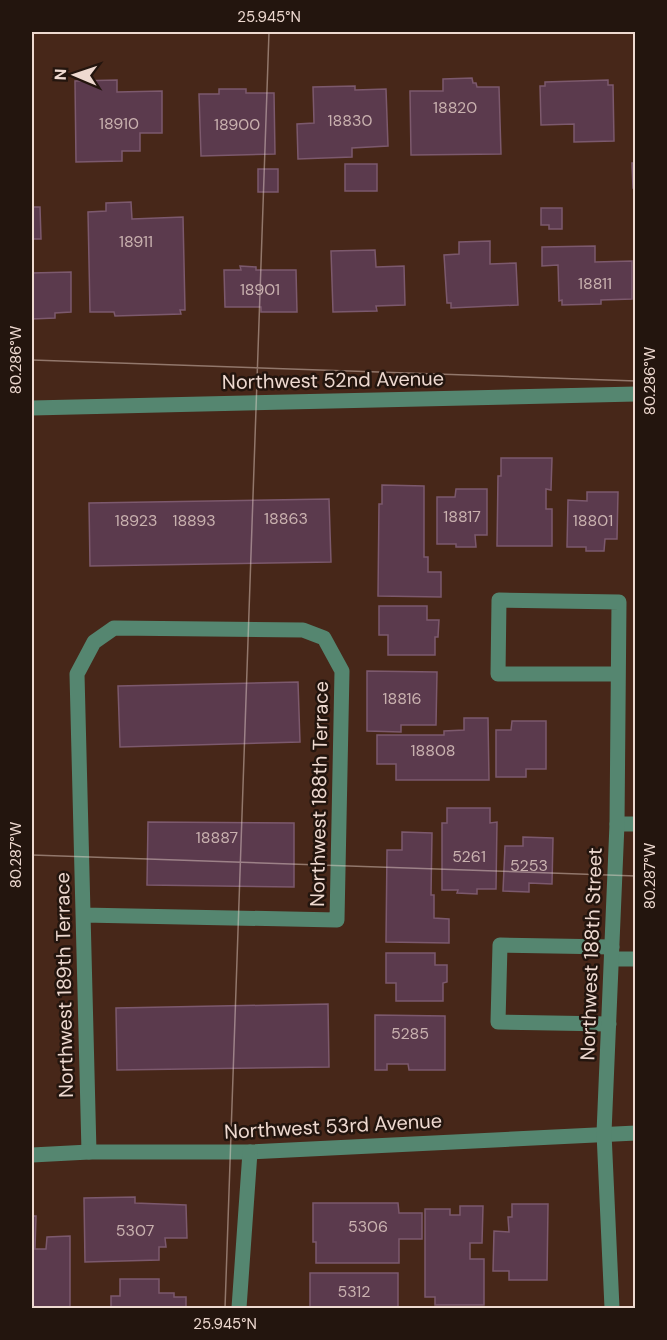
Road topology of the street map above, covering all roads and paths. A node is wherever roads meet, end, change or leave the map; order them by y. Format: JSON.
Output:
{"nodes":[{"id":1,"x":636,"y":394,"type":"edge"},
{"id":2,"x":32,"y":408,"type":"edge"},
{"id":3,"x":94,"y":642,"type":"joint"},
{"id":4,"x":618,"y":674,"type":"junction"},
{"id":5,"x":617,"y":824,"type":"junction"},
{"id":6,"x":636,"y":824,"type":"edge"},
{"id":7,"x":83,"y":915,"type":"junction"},
{"id":8,"x":612,"y":953,"type":"junction"},
{"id":9,"x":636,"y":959,"type":"edge"},
{"id":10,"x":609,"y":1024,"type":"junction"},
{"id":11,"x":604,"y":1133,"type":"junction"},
{"id":12,"x":636,"y":1133,"type":"edge"},
{"id":13,"x":89,"y":1152,"type":"junction"},
{"id":14,"x":250,"y":1152,"type":"junction"},
{"id":15,"x":32,"y":1155,"type":"edge"},
{"id":16,"x":239,"y":1308,"type":"edge"},
{"id":17,"x":612,"y":1308,"type":"edge"}],
"edges":[{"from":1,"to":2,"type":"street","name":"Northwest 52nd Avenue"},
{"from":3,"to":7,"type":"street","name":"Northwest 189th Terrace"},
{"from":3,"to":7,"type":"street","name":"Northwest 188th Terrace"},
{"from":4,"to":4,"type":"street","name":"Northwest 188th Street"},
{"from":4,"to":5,"type":"street","name":"Northwest 188th Street"},
{"from":5,"to":6,"type":"street"},
{"from":5,"to":8,"type":"street","name":"Northwest 188th Street"},
{"from":7,"to":13,"type":"street","name":"Northwest 189th Terrace"},
{"from":8,"to":9,"type":"street"},
{"from":8,"to":10,"type":"street","name":"Northwest 188th Street"},
{"from":8,"to":10,"type":"street"},
{"from":10,"to":11,"type":"street","name":"Northwest 188th Street"},
{"from":11,"to":12,"type":"street","name":"Northwest 53rd Avenue"},
{"from":11,"to":14,"type":"street","name":"Northwest 53rd Avenue"},
{"from":11,"to":17,"type":"street","name":"Northwest 188th Street"},
{"from":13,"to":14,"type":"street","name":"Northwest 53rd Avenue"},
{"from":13,"to":15,"type":"street","name":"Northwest 53rd Avenue"},
{"from":14,"to":16,"type":"street"}]}
